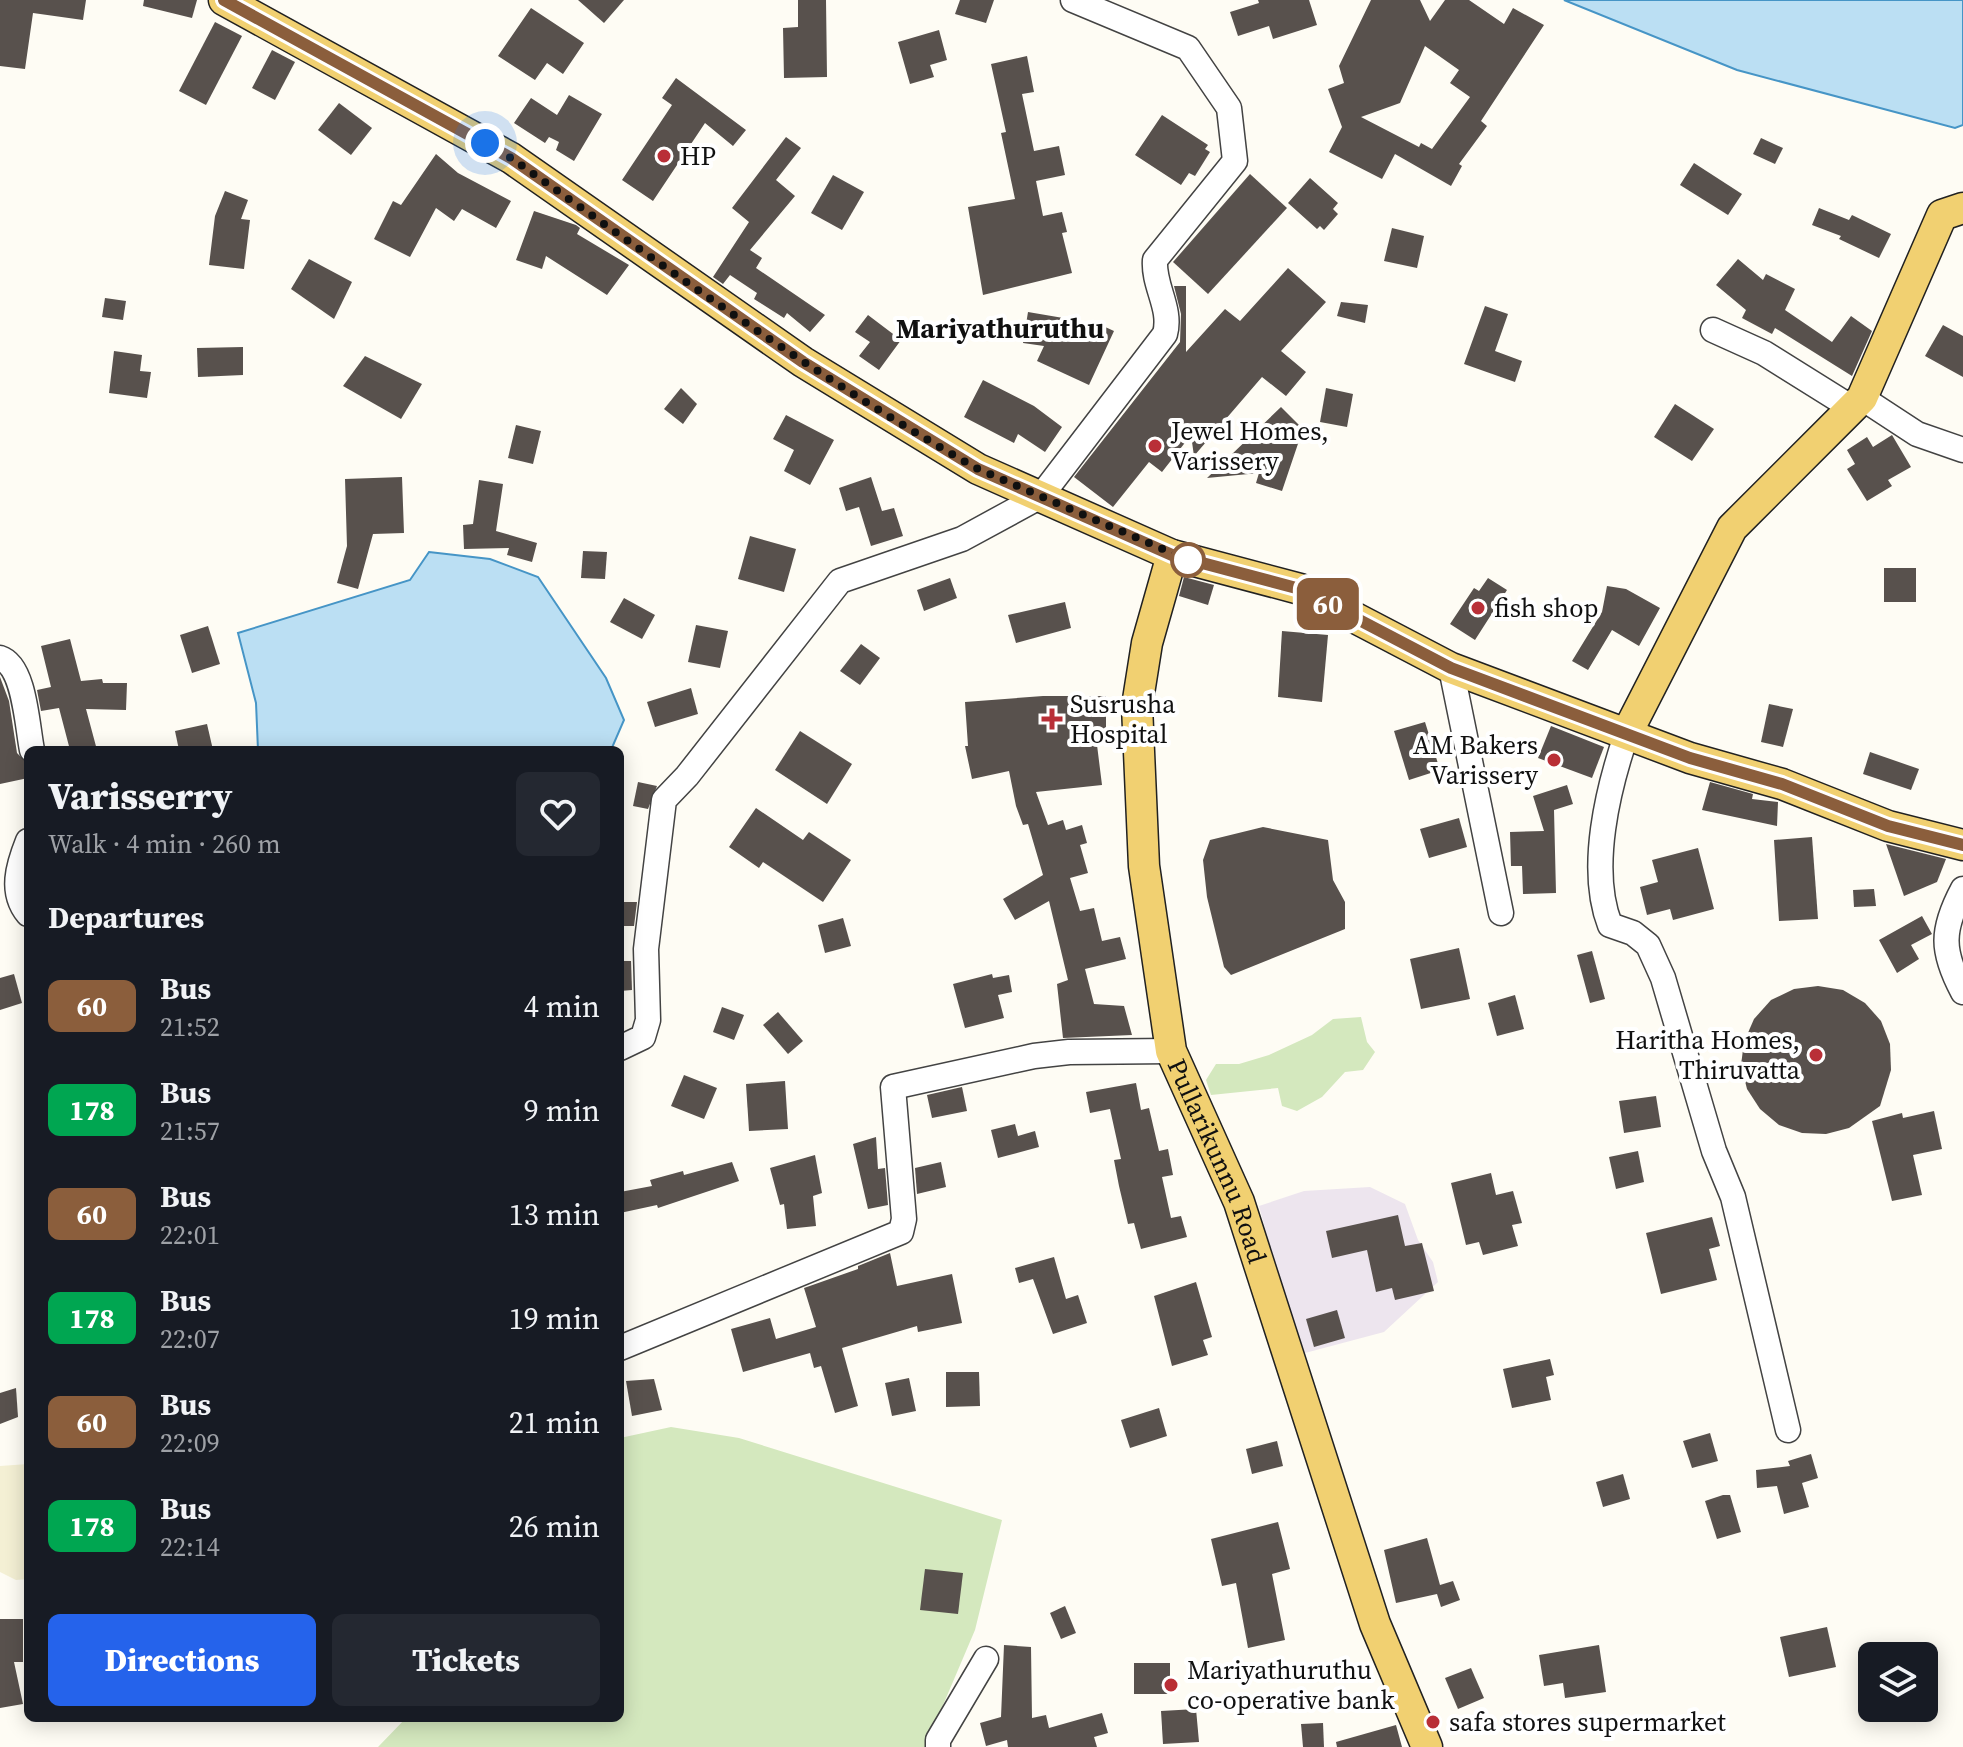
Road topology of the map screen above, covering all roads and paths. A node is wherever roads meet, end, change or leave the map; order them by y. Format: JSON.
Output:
{"nodes":[{"id":1,"x":224,"y":0,"type":"edge"},
{"id":2,"x":1073,"y":0,"type":"edge"},
{"id":3,"x":1963,"y":208,"type":"edge"},
{"id":4,"x":1713,"y":330,"type":"dead end"},
{"id":5,"x":1857,"y":403,"type":"junction"},
{"id":6,"x":1963,"y":450,"type":"edge"},
{"id":7,"x":1041,"y":496,"type":"junction"},
{"id":8,"x":1172,"y":555,"type":"junction"},
{"id":9,"x":0,"y":658,"type":"edge"},
{"id":10,"x":1451,"y":668,"type":"junction"},
{"id":11,"x":1627,"y":733,"type":"junction"},
{"id":12,"x":31,"y":746,"type":"edge"},
{"id":13,"x":1963,"y":845,"type":"edge"},
{"id":14,"x":24,"y":852,"type":"edge"},
{"id":15,"x":1963,"y":889,"type":"edge"},
{"id":16,"x":24,"y":909,"type":"edge"},
{"id":17,"x":1501,"y":913,"type":"dead end"},
{"id":18,"x":1963,"y":992,"type":"edge"},
{"id":19,"x":624,"y":1046,"type":"edge"},
{"id":20,"x":1171,"y":1051,"type":"junction"},
{"id":21,"x":624,"y":1346,"type":"edge"},
{"id":22,"x":1788,"y":1430,"type":"dead end"},
{"id":23,"x":986,"y":1659,"type":"dead end"},
{"id":24,"x":938,"y":1747,"type":"edge"},
{"id":25,"x":1427,"y":1747,"type":"edge"}],
"edges":[{"from":1,"to":7,"type":"main road"},
{"from":2,"to":7,"type":"street"},
{"from":3,"to":5,"type":"main road"},
{"from":4,"to":5,"type":"street"},
{"from":5,"to":6,"type":"street"},
{"from":5,"to":11,"type":"main road"},
{"from":7,"to":8,"type":"main road"},
{"from":7,"to":19,"type":"street"},
{"from":8,"to":10,"type":"main road"},
{"from":8,"to":20,"type":"main road","name":"Pullarikunnu Road"},
{"from":9,"to":12,"type":"street"},
{"from":10,"to":11,"type":"main road"},
{"from":10,"to":17,"type":"street"},
{"from":11,"to":13,"type":"main road"},
{"from":11,"to":22,"type":"street"},
{"from":14,"to":16,"type":"street"},
{"from":15,"to":18,"type":"street"},
{"from":20,"to":21,"type":"street"},
{"from":20,"to":25,"type":"main road","name":"Pullarikunnu Road"},
{"from":23,"to":24,"type":"street"}]}
